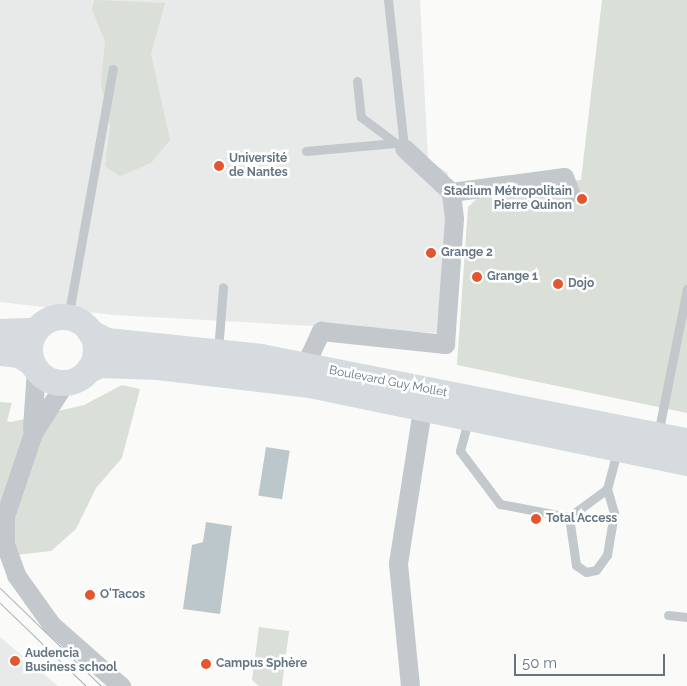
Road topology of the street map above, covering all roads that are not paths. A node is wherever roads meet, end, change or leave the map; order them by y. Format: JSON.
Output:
{"nodes":[{"id":1,"x":388,"y":0,"type":"edge"},
{"id":2,"x":113,"y":69,"type":"dead end"},
{"id":3,"x":357,"y":81,"type":"dead end"},
{"id":4,"x":400,"y":146,"type":"junction"},
{"id":5,"x":306,"y":151,"type":"dead end"},
{"id":6,"x":451,"y":192,"type":"junction"},
{"id":7,"x":570,"y":193,"type":"dead end"},
{"id":8,"x":223,"y":287,"type":"dead end"},
{"id":9,"x":687,"y":289,"type":"edge"},
{"id":10,"x":68,"y":318,"type":"junction"},
{"id":11,"x":35,"y":331,"type":"junction"},
{"id":12,"x":0,"y":332,"type":"edge"},
{"id":13,"x":90,"y":332,"type":"junction"},
{"id":14,"x":218,"y":352,"type":"junction"},
{"id":15,"x":0,"y":353,"type":"edge"},
{"id":16,"x":304,"y":365,"type":"junction"},
{"id":17,"x":35,"y":367,"type":"junction"},
{"id":18,"x":89,"y":370,"type":"junction"},
{"id":19,"x":65,"y":383,"type":"junction"},
{"id":20,"x":422,"y":409,"type":"junction"},
{"id":21,"x":468,"y":418,"type":"junction"},
{"id":22,"x":33,"y":432,"type":"junction"},
{"id":23,"x":658,"y":435,"type":"junction"},
{"id":24,"x":687,"y":441,"type":"edge"},
{"id":25,"x":618,"y":449,"type":"junction"},
{"id":26,"x":687,"y":463,"type":"edge"},
{"id":27,"x":607,"y":490,"type":"junction"},
{"id":28,"x":569,"y":517,"type":"junction"},
{"id":29,"x":668,"y":615,"type":"dead end"},
{"id":30,"x":687,"y":617,"type":"edge"},
{"id":31,"x":414,"y":679,"type":"edge"},
{"id":32,"x":121,"y":686,"type":"edge"}],
"edges":[{"from":1,"to":4,"type":"lane"},
{"from":2,"to":10,"type":"lane"},
{"from":3,"to":4,"type":"lane"},
{"from":4,"to":5,"type":"lane"},
{"from":4,"to":6,"type":"street"},
{"from":6,"to":7,"type":"street"},
{"from":6,"to":16,"type":"street"},
{"from":8,"to":14,"type":"lane"},
{"from":9,"to":23,"type":"lane"},
{"from":10,"to":11,"type":"main road"},
{"from":10,"to":13,"type":"main road"},
{"from":11,"to":12,"type":"main road"},
{"from":11,"to":17,"type":"main road"},
{"from":13,"to":14,"type":"main road","name":"Boulevard Guy Mollet"},
{"from":13,"to":18,"type":"main road"},
{"from":14,"to":16,"type":"main road","name":"Boulevard Guy Mollet"},
{"from":15,"to":17,"type":"main road"},
{"from":16,"to":23,"type":"main road","name":"Boulevard Guy Mollet"},
{"from":17,"to":19,"type":"main road"},
{"from":17,"to":22,"type":"street"},
{"from":18,"to":19,"type":"main road"},
{"from":18,"to":20,"type":"main road","name":"Boulevard Guy Mollet"},
{"from":19,"to":22,"type":"street"},
{"from":20,"to":21,"type":"main road","name":"Boulevard Guy Mollet"},
{"from":20,"to":31,"type":"street"},
{"from":21,"to":25,"type":"main road","name":"Boulevard Guy Mollet"},
{"from":21,"to":28,"type":"lane"},
{"from":22,"to":32,"type":"street"},
{"from":23,"to":24,"type":"main road","name":"Boulevard Guy Mollet"},
{"from":25,"to":26,"type":"main road","name":"Boulevard Guy Mollet"},
{"from":25,"to":27,"type":"lane"},
{"from":27,"to":28,"type":"lane"},
{"from":27,"to":28,"type":"lane"},
{"from":29,"to":30,"type":"lane"}]}
